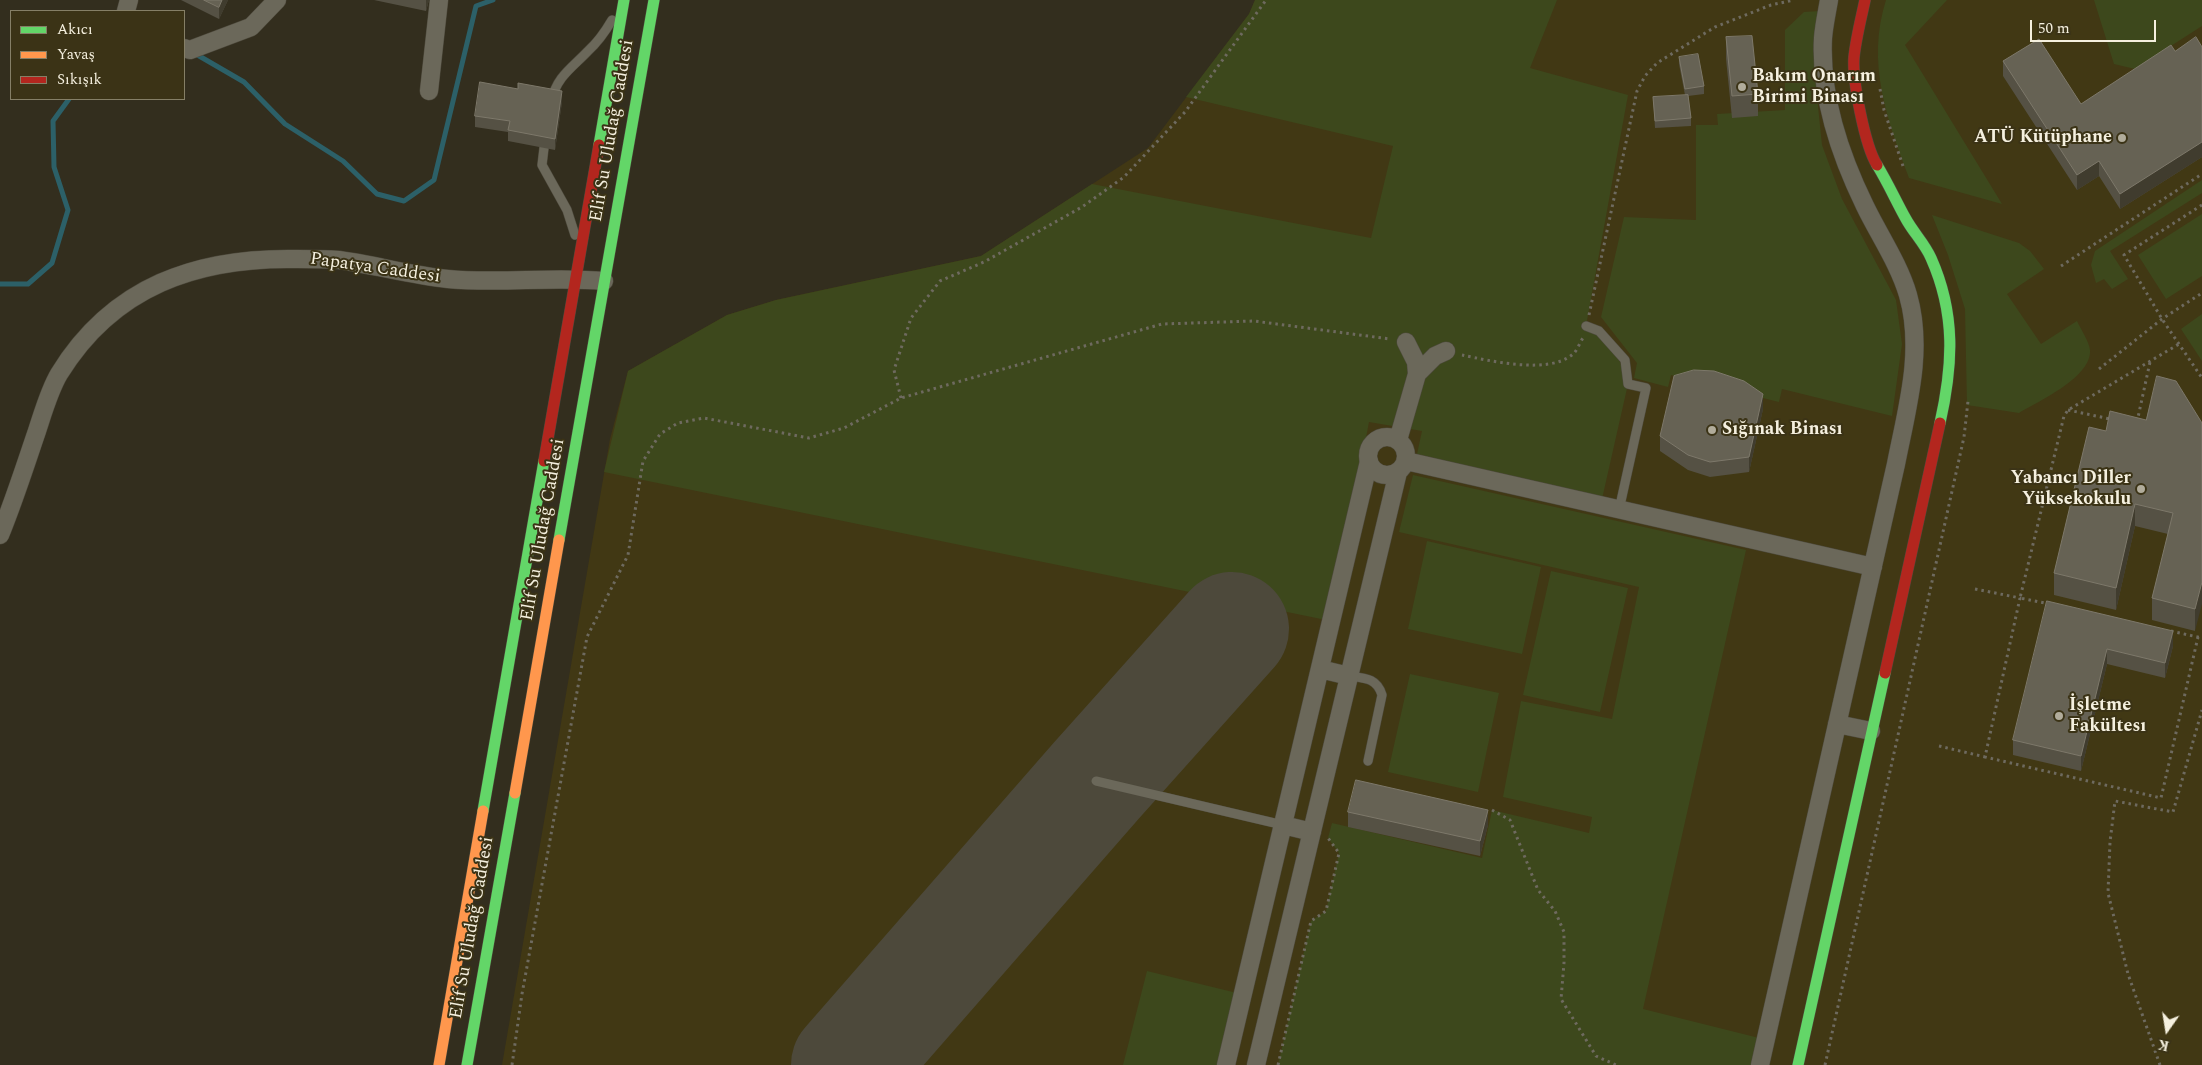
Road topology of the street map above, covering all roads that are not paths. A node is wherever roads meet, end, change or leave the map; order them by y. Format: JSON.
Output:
{"nodes":[{"id":1,"x":277,"y":0,"type":"edge"},
{"id":2,"x":439,"y":0,"type":"edge"},
{"id":3,"x":623,"y":0,"type":"edge"},
{"id":4,"x":654,"y":0,"type":"edge"},
{"id":5,"x":1829,"y":0,"type":"edge"},
{"id":6,"x":1865,"y":0,"type":"edge"},
{"id":7,"x":187,"y":49,"type":"edge"},
{"id":8,"x":429,"y":91,"type":"dead end"},
{"id":9,"x":552,"y":100,"type":"edge"},
{"id":10,"x":544,"y":148,"type":"edge"},
{"id":11,"x":1894,"y":194,"type":"junction"},
{"id":12,"x":1864,"y":205,"type":"junction"},
{"id":13,"x":580,"y":252,"type":"junction"},
{"id":14,"x":575,"y":278,"type":"junction"},
{"id":15,"x":604,"y":281,"type":"junction"},
{"id":16,"x":1586,"y":326,"type":"road end"},
{"id":17,"x":1406,"y":342,"type":"road end"},
{"id":18,"x":1446,"y":351,"type":"road end"},
{"id":19,"x":1417,"y":374,"type":"junction"},
{"id":20,"x":1398,"y":440,"type":"junction"},
{"id":21,"x":1369,"y":461,"type":"junction"},
{"id":22,"x":1402,"y":466,"type":"junction"},
{"id":23,"x":1619,"y":510,"type":"junction"},
{"id":24,"x":0,"y":535,"type":"edge"},
{"id":25,"x":1873,"y":568,"type":"junction"},
{"id":26,"x":1320,"y":669,"type":"junction"},
{"id":27,"x":1349,"y":676,"type":"junction"},
{"id":28,"x":1837,"y":724,"type":"junction"},
{"id":29,"x":1871,"y":731,"type":"junction"},
{"id":30,"x":1368,"y":761,"type":"dead end"},
{"id":31,"x":1096,"y":781,"type":"dead end"},
{"id":32,"x":1283,"y":825,"type":"junction"},
{"id":33,"x":1312,"y":832,"type":"junction"},
{"id":34,"x":439,"y":1065,"type":"edge"},
{"id":35,"x":467,"y":1065,"type":"edge"},
{"id":36,"x":1226,"y":1065,"type":"edge"},
{"id":37,"x":1256,"y":1065,"type":"edge"},
{"id":38,"x":1760,"y":1065,"type":"edge"},
{"id":39,"x":1798,"y":1065,"type":"edge"}],
"edges":[{"from":1,"to":7,"type":"street"},
{"from":2,"to":8,"type":"street"},
{"from":3,"to":9,"type":"lane"},
{"from":3,"to":13,"type":"main road","name":"Elif Su Uludağ Caddesi"},
{"from":4,"to":15,"type":"main road","name":"Elif Su Uludağ Caddesi"},
{"from":5,"to":12,"type":"street"},
{"from":6,"to":11,"type":"main road"},
{"from":10,"to":13,"type":"lane"},
{"from":11,"to":12,"type":"street"},
{"from":11,"to":29,"type":"main road"},
{"from":12,"to":25,"type":"street"},
{"from":13,"to":14,"type":"main road","name":"Elif Su Uludağ Caddesi"},
{"from":14,"to":15,"type":"street","name":"Papatya Caddesi"},
{"from":14,"to":24,"type":"street","name":"Papatya Caddesi"},
{"from":14,"to":34,"type":"main road","name":"Elif Su Uludağ Caddesi"},
{"from":15,"to":35,"type":"main road","name":"Elif Su Uludağ Caddesi"},
{"from":16,"to":23,"type":"lane"},
{"from":17,"to":19,"type":"street"},
{"from":18,"to":19,"type":"street"},
{"from":19,"to":20,"type":"street"},
{"from":20,"to":21,"type":"street"},
{"from":20,"to":22,"type":"street"},
{"from":21,"to":22,"type":"street"},
{"from":21,"to":26,"type":"street"},
{"from":22,"to":23,"type":"street"},
{"from":22,"to":27,"type":"street"},
{"from":23,"to":25,"type":"street"},
{"from":25,"to":28,"type":"street"},
{"from":26,"to":27,"type":"street"},
{"from":26,"to":32,"type":"street"},
{"from":27,"to":30,"type":"lane"},
{"from":27,"to":33,"type":"street"},
{"from":28,"to":29,"type":"street"},
{"from":28,"to":38,"type":"street"},
{"from":29,"to":39,"type":"main road"},
{"from":31,"to":32,"type":"lane"},
{"from":32,"to":33,"type":"street"},
{"from":32,"to":36,"type":"street"},
{"from":33,"to":37,"type":"street"}]}
